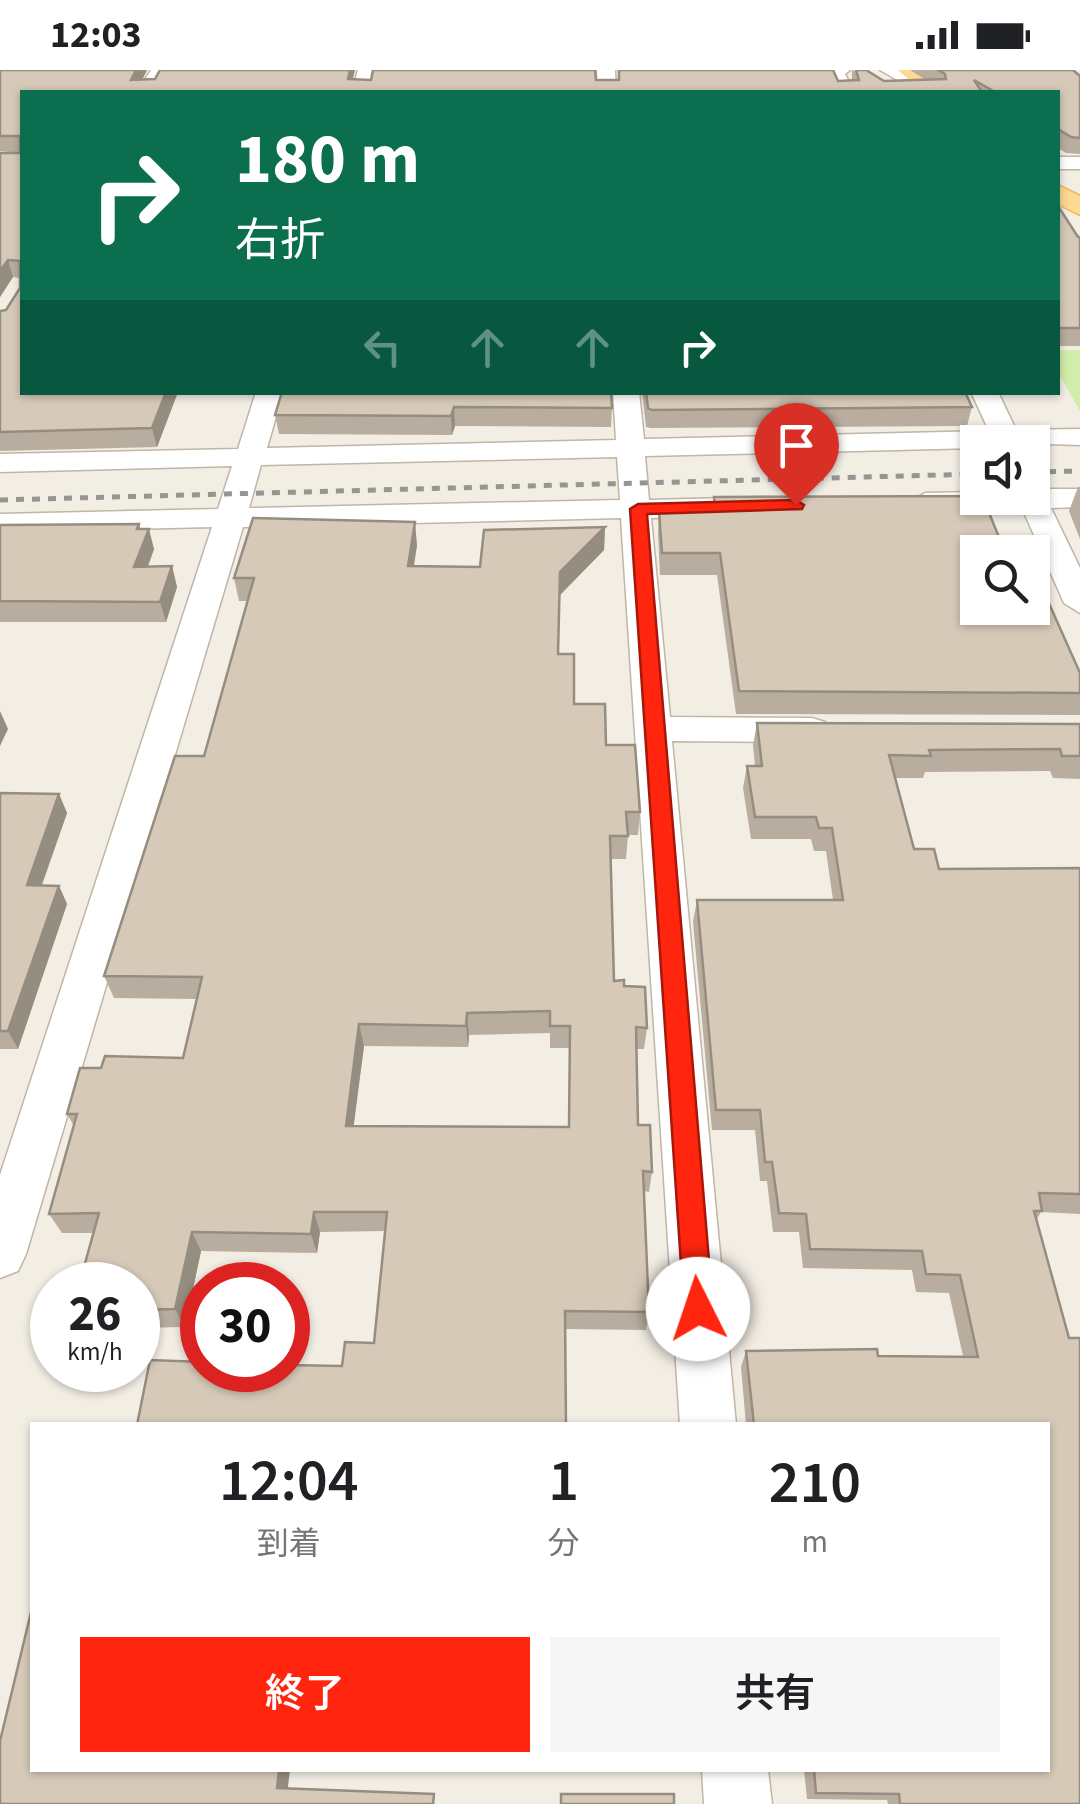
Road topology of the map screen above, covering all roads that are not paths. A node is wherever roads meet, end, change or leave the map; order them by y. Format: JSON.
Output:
{"nodes":[{"id":1,"x":841,"y":70,"type":"edge"},
{"id":2,"x":909,"y":70,"type":"edge"},
{"id":3,"x":877,"y":72,"type":"edge"},
{"id":4,"x":844,"y":90,"type":"edge"},
{"id":5,"x":896,"y":90,"type":"edge"},
{"id":6,"x":927,"y":90,"type":"edge"},
{"id":7,"x":931,"y":90,"type":"edge"},
{"id":8,"x":269,"y":395,"type":"edge"},
{"id":9,"x":626,"y":395,"type":"edge"},
{"id":10,"x":985,"y":395,"type":"edge"},
{"id":11,"x":999,"y":425,"type":"edge"},
{"id":12,"x":1080,"y":437,"type":"edge"},
{"id":13,"x":1050,"y":438,"type":"edge"},
{"id":14,"x":960,"y":440,"type":"edge"},
{"id":15,"x":629,"y":444,"type":"junction"},
{"id":16,"x":250,"y":456,"type":"junction"},
{"id":17,"x":0,"y":464,"type":"edge"},
{"id":18,"x":1080,"y":498,"type":"edge"},
{"id":19,"x":1050,"y":499,"type":"edge"},
{"id":20,"x":960,"y":501,"type":"edge"},
{"id":21,"x":895,"y":503,"type":"edge"},
{"id":22,"x":796,"y":505,"type":"edge"},
{"id":23,"x":638,"y":509,"type":"junction"},
{"id":24,"x":1040,"y":515,"type":"edge"},
{"id":25,"x":232,"y":518,"type":"junction"},
{"id":26,"x":0,"y":523,"type":"edge"},
{"id":27,"x":1078,"y":593,"type":"edge"},
{"id":28,"x":652,"y":729,"type":"junction"},
{"id":29,"x":847,"y":730,"type":"edge"},
{"id":30,"x":0,"y":1254,"type":"edge"},
{"id":31,"x":708,"y":1422,"type":"edge"},
{"id":32,"x":735,"y":1772,"type":"edge"},
{"id":33,"x":738,"y":1804,"type":"edge"}],
"edges":[{"from":1,"to":4,"type":"street"},
{"from":2,"to":7,"type":"main road"},
{"from":3,"to":5,"type":"main road"},
{"from":3,"to":6,"type":"street"},
{"from":8,"to":16,"type":"street"},
{"from":9,"to":15,"type":"street"},
{"from":10,"to":11,"type":"street"},
{"from":12,"to":13,"type":"street"},
{"from":14,"to":15,"type":"street"},
{"from":15,"to":16,"type":"street"},
{"from":15,"to":23,"type":"street"},
{"from":16,"to":17,"type":"street"},
{"from":16,"to":25,"type":"street"},
{"from":18,"to":19,"type":"street"},
{"from":20,"to":21,"type":"street"},
{"from":22,"to":23,"type":"street"},
{"from":23,"to":25,"type":"street"},
{"from":23,"to":28,"type":"street"},
{"from":24,"to":27,"type":"street"},
{"from":25,"to":26,"type":"street"},
{"from":25,"to":30,"type":"street"},
{"from":28,"to":29,"type":"street"},
{"from":28,"to":31,"type":"street"},
{"from":32,"to":33,"type":"street"}]}
